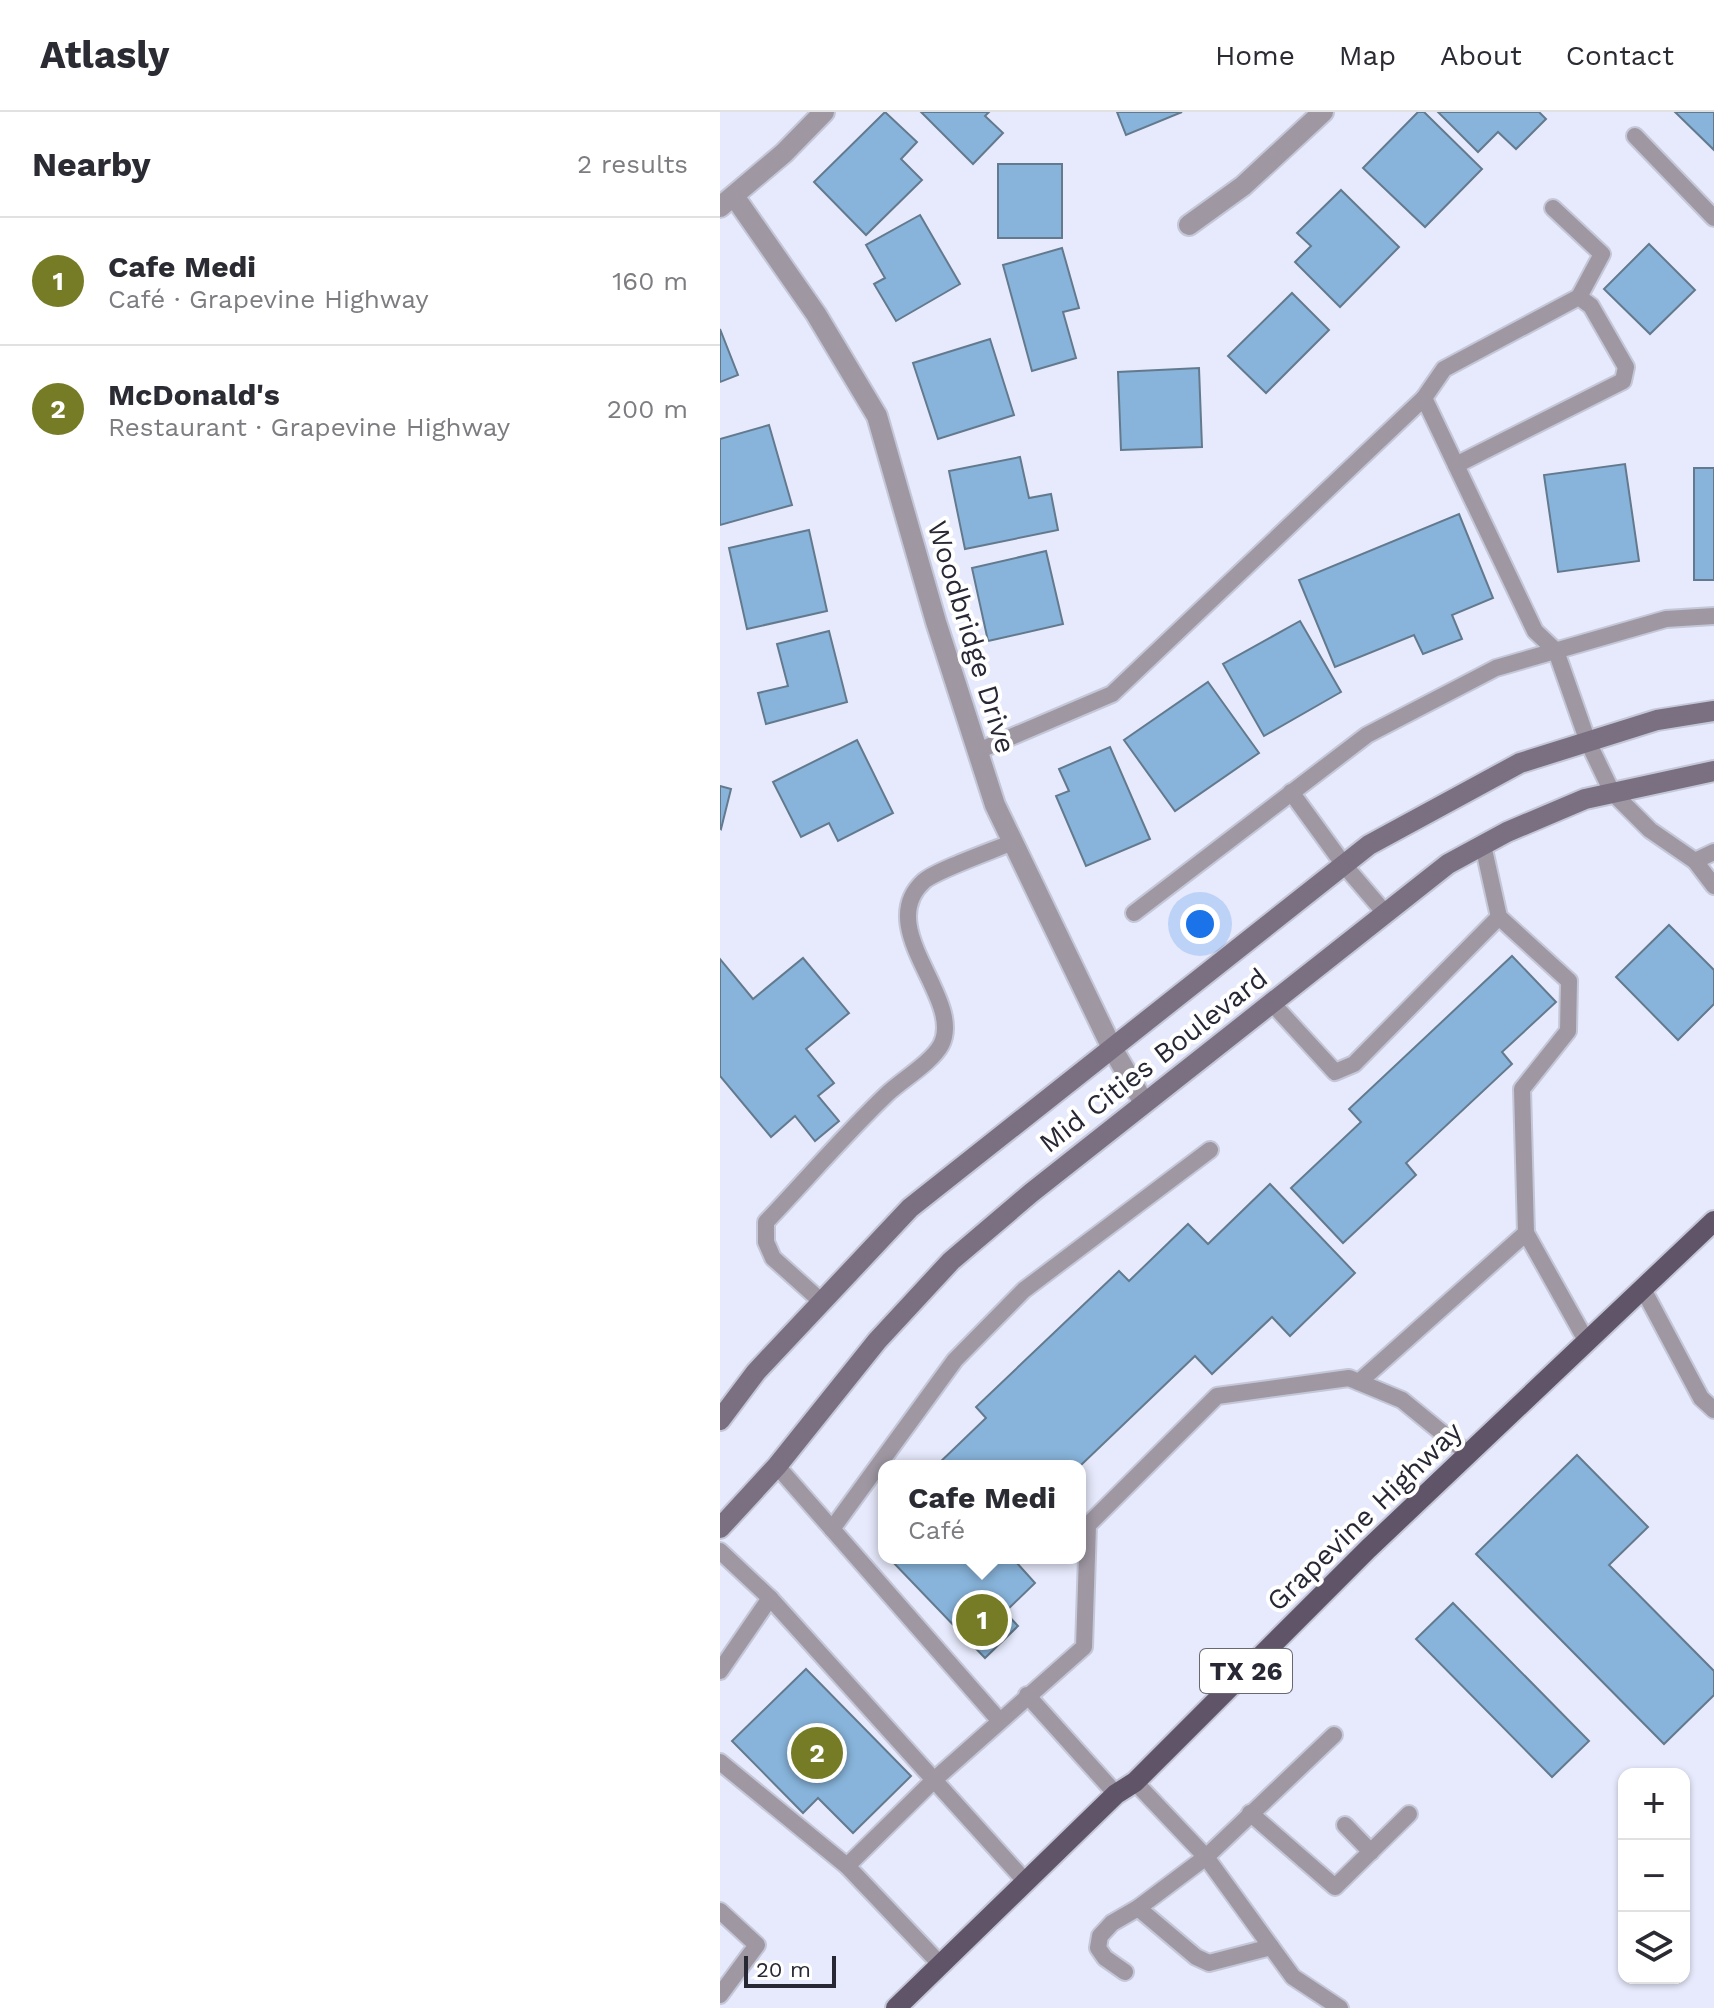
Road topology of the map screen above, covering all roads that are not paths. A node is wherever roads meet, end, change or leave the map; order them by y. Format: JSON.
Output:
{"nodes":[{"id":1,"x":824,"y":112,"type":"edge"},
{"id":2,"x":1323,"y":112,"type":"edge"},
{"id":3,"x":1635,"y":136,"type":"dead end"},
{"id":4,"x":727,"y":202,"type":"edge"},
{"id":5,"x":1553,"y":208,"type":"dead end"},
{"id":6,"x":1714,"y":218,"type":"edge"},
{"id":7,"x":1189,"y":225,"type":"dead end"},
{"id":8,"x":1579,"y":297,"type":"junction"},
{"id":9,"x":1424,"y":398,"type":"junction"},
{"id":10,"x":1456,"y":465,"type":"junction"},
{"id":11,"x":1714,"y":616,"type":"edge"},
{"id":12,"x":1556,"y":651,"type":"junction"},
{"id":13,"x":1714,"y":711,"type":"edge"},
{"id":14,"x":1588,"y":742,"type":"junction"},
{"id":15,"x":978,"y":751,"type":"junction"},
{"id":16,"x":1714,"y":771,"type":"edge"},
{"id":17,"x":1291,"y":792,"type":"junction"},
{"id":18,"x":1612,"y":792,"type":"junction"},
{"id":19,"x":1013,"y":842,"type":"junction"},
{"id":20,"x":1483,"y":845,"type":"junction"},
{"id":21,"x":1714,"y":852,"type":"edge"},
{"id":22,"x":1695,"y":861,"type":"junction"},
{"id":23,"x":1344,"y":865,"type":"junction"},
{"id":24,"x":1714,"y":886,"type":"edge"},
{"id":25,"x":1134,"y":913,"type":"dead end"},
{"id":26,"x":1385,"y":913,"type":"junction"},
{"id":27,"x":1499,"y":917,"type":"junction"},
{"id":28,"x":1271,"y":1002,"type":"junction"},
{"id":29,"x":1112,"y":1048,"type":"junction"},
{"id":30,"x":1144,"y":1103,"type":"junction"},
{"id":31,"x":1210,"y":1150,"type":"dead end"},
{"id":32,"x":1714,"y":1221,"type":"edge"},
{"id":33,"x":1526,"y":1233,"type":"junction"},
{"id":34,"x":1643,"y":1289,"type":"junction"},
{"id":35,"x":822,"y":1302,"type":"junction"},
{"id":36,"x":1592,"y":1337,"type":"junction"},
{"id":37,"x":1359,"y":1382,"type":"junction"},
{"id":38,"x":1714,"y":1410,"type":"edge"},
{"id":39,"x":720,"y":1420,"type":"edge"},
{"id":40,"x":1468,"y":1454,"type":"junction"},
{"id":41,"x":882,"y":1460,"type":"edge"},
{"id":42,"x":777,"y":1466,"type":"junction"},
{"id":43,"x":878,"y":1466,"type":"edge"},
{"id":44,"x":720,"y":1528,"type":"edge"},
{"id":45,"x":832,"y":1529,"type":"junction"},
{"id":46,"x":720,"y":1551,"type":"edge"},
{"id":47,"x":1086,"y":1557,"type":"edge"},
{"id":48,"x":1086,"y":1564,"type":"edge"},
{"id":49,"x":770,"y":1598,"type":"junction"},
{"id":50,"x":720,"y":1671,"type":"edge"},
{"id":51,"x":1027,"y":1695,"type":"junction"},
{"id":52,"x":999,"y":1720,"type":"junction"},
{"id":53,"x":1334,"y":1735,"type":"dead end"},
{"id":54,"x":720,"y":1762,"type":"edge"},
{"id":55,"x":1294,"y":1772,"type":"junction"},
{"id":56,"x":934,"y":1780,"type":"junction"},
{"id":57,"x":1135,"y":1782,"type":"junction"},
{"id":58,"x":1307,"y":1785,"type":"dead end"},
{"id":59,"x":1116,"y":1794,"type":"junction"},
{"id":60,"x":1250,"y":1813,"type":"junction"},
{"id":61,"x":1409,"y":1814,"type":"dead end"},
{"id":62,"x":1345,"y":1825,"type":"dead end"},
{"id":63,"x":1371,"y":1852,"type":"junction"},
{"id":64,"x":1206,"y":1857,"type":"junction"},
{"id":65,"x":847,"y":1866,"type":"junction"},
{"id":66,"x":1026,"y":1882,"type":"junction"},
{"id":67,"x":1138,"y":1908,"type":"junction"},
{"id":68,"x":720,"y":1911,"type":"edge"},
{"id":69,"x":1271,"y":1947,"type":"junction"},
{"id":70,"x":941,"y":1965,"type":"junction"},
{"id":71,"x":1125,"y":1972,"type":"dead end"},
{"id":72,"x":720,"y":1995,"type":"edge"},
{"id":73,"x":896,"y":2008,"type":"edge"},
{"id":74,"x":1340,"y":2008,"type":"edge"}],
"edges":[{"from":1,"to":4,"type":"street"},
{"from":2,"to":7,"type":"street"},
{"from":3,"to":6,"type":"lane"},
{"from":4,"to":15,"type":"street","name":"Woodbridge Drive"},
{"from":5,"to":8,"type":"lane"},
{"from":8,"to":9,"type":"lane"},
{"from":8,"to":10,"type":"lane"},
{"from":9,"to":10,"type":"lane"},
{"from":9,"to":15,"type":"lane"},
{"from":10,"to":12,"type":"lane"},
{"from":11,"to":12,"type":"lane"},
{"from":12,"to":14,"type":"lane"},
{"from":12,"to":17,"type":"lane"},
{"from":13,"to":14,"type":"main road","name":"Mid Cities Boulevard"},
{"from":14,"to":18,"type":"lane"},
{"from":14,"to":23,"type":"main road","name":"Mid Cities Boulevard"},
{"from":15,"to":19,"type":"street","name":"Woodbridge Drive"},
{"from":16,"to":18,"type":"main road","name":"Mid Cities Boulevard"},
{"from":17,"to":23,"type":"lane"},
{"from":17,"to":25,"type":"lane"},
{"from":18,"to":20,"type":"main road","name":"Mid Cities Boulevard"},
{"from":18,"to":22,"type":"lane"},
{"from":19,"to":29,"type":"street","name":"Woodbridge Drive"},
{"from":19,"to":35,"type":"lane"},
{"from":20,"to":26,"type":"main road","name":"Mid Cities Boulevard"},
{"from":20,"to":27,"type":"lane"},
{"from":21,"to":22,"type":"lane"},
{"from":22,"to":24,"type":"lane"},
{"from":23,"to":26,"type":"lane"},
{"from":23,"to":29,"type":"main road","name":"Mid Cities Boulevard"},
{"from":26,"to":28,"type":"main road","name":"Mid Cities Boulevard"},
{"from":27,"to":28,"type":"lane"},
{"from":27,"to":33,"type":"lane"},
{"from":28,"to":30,"type":"main road","name":"Mid Cities Boulevard"},
{"from":29,"to":30,"type":"street","name":"Woodbridge Drive"},
{"from":29,"to":35,"type":"main road","name":"Mid Cities Boulevard"},
{"from":30,"to":42,"type":"main road","name":"Mid Cities Boulevard"},
{"from":31,"to":41,"type":"lane"},
{"from":32,"to":34,"type":"main road","number":"TX 26"},
{"from":33,"to":36,"type":"lane"},
{"from":33,"to":37,"type":"lane"},
{"from":34,"to":36,"type":"main road","number":"TX 26"},
{"from":34,"to":38,"type":"lane"},
{"from":35,"to":39,"type":"main road","name":"Mid Cities Boulevard"},
{"from":36,"to":40,"type":"main road","name":"Grapevine Highway","number":"TX 26"},
{"from":37,"to":40,"type":"lane"},
{"from":37,"to":47,"type":"lane"},
{"from":40,"to":57,"type":"main road","name":"Grapevine Highway","number":"TX 26"},
{"from":42,"to":44,"type":"main road","name":"Mid Cities Boulevard"},
{"from":42,"to":45,"type":"lane"},
{"from":43,"to":45,"type":"lane"},
{"from":45,"to":52,"type":"lane"},
{"from":46,"to":49,"type":"lane"},
{"from":48,"to":51,"type":"lane"},
{"from":49,"to":50,"type":"lane"},
{"from":49,"to":56,"type":"lane"},
{"from":51,"to":52,"type":"lane"},
{"from":51,"to":59,"type":"lane"},
{"from":52,"to":56,"type":"lane"},
{"from":53,"to":55,"type":"lane"},
{"from":54,"to":65,"type":"lane"},
{"from":55,"to":58,"type":"lane"},
{"from":55,"to":60,"type":"lane"},
{"from":56,"to":65,"type":"lane"},
{"from":56,"to":66,"type":"lane"},
{"from":57,"to":59,"type":"main road","name":"Grapevine Highway","number":"TX 26"},
{"from":57,"to":64,"type":"lane"},
{"from":59,"to":66,"type":"main road","name":"Grapevine Highway","number":"TX 26"},
{"from":60,"to":63,"type":"lane"},
{"from":60,"to":64,"type":"lane"},
{"from":61,"to":63,"type":"lane"},
{"from":62,"to":63,"type":"lane"},
{"from":64,"to":67,"type":"lane"},
{"from":64,"to":69,"type":"lane"},
{"from":65,"to":70,"type":"lane"},
{"from":66,"to":70,"type":"main road","name":"Grapevine Highway","number":"TX 26"},
{"from":67,"to":69,"type":"lane"},
{"from":67,"to":71,"type":"lane"},
{"from":68,"to":72,"type":"lane"},
{"from":69,"to":74,"type":"lane"},
{"from":70,"to":73,"type":"main road","name":"Grapevine Highway","number":"TX 26"}]}
